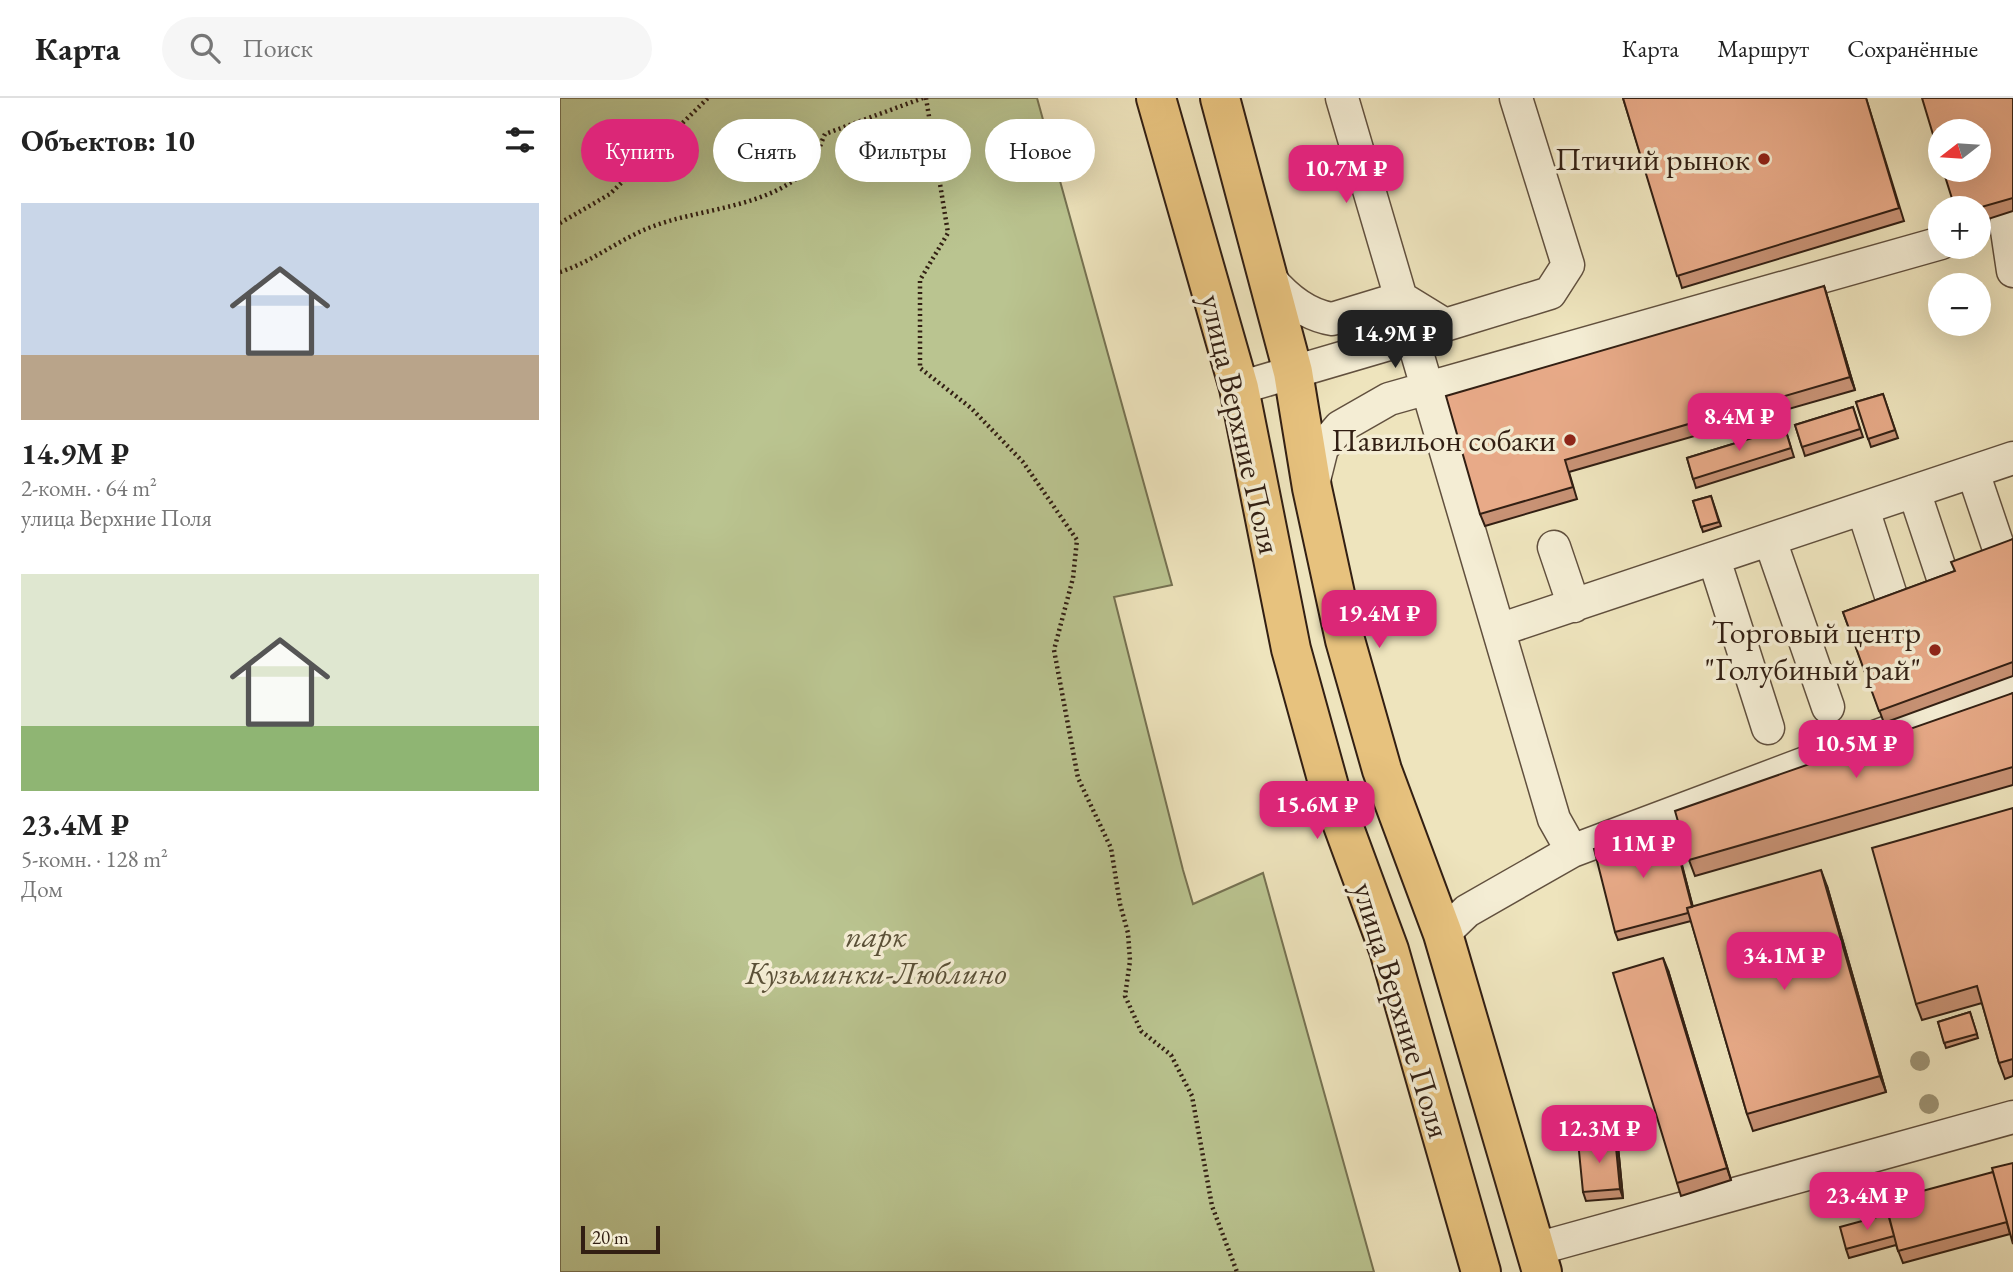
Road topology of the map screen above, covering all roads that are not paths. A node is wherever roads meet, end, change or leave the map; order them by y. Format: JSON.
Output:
{"nodes":[{"id":1,"x":1156,"y":98,"type":"edge"},
{"id":2,"x":1220,"y":98,"type":"edge"},
{"id":3,"x":1342,"y":98,"type":"edge"},
{"id":4,"x":1516,"y":98,"type":"edge"},
{"id":5,"x":1999,"y":226,"type":"edge"},
{"id":6,"x":1928,"y":247,"type":"edge"},
{"id":7,"x":2013,"y":271,"type":"edge"},
{"id":8,"x":1270,"y":279,"type":"junction"},
{"id":9,"x":1401,"y":298,"type":"junction"},
{"id":10,"x":1413,"y":337,"type":"junction"},
{"id":11,"x":1293,"y":372,"type":"junction"},
{"id":12,"x":1239,"y":388,"type":"junction"},
{"id":13,"x":1428,"y":388,"type":"junction"},
{"id":14,"x":2013,"y":458,"type":"edge"},
{"id":15,"x":1973,"y":472,"type":"junction"},
{"id":16,"x":1312,"y":488,"type":"junction"},
{"id":17,"x":1914,"y":491,"type":"junction"},
{"id":18,"x":1863,"y":509,"type":"junction"},
{"id":19,"x":1770,"y":540,"type":"junction"},
{"id":20,"x":1998,"y":546,"type":"edge"},
{"id":21,"x":1554,"y":547,"type":"dead end"},
{"id":22,"x":1714,"y":559,"type":"junction"},
{"id":23,"x":1942,"y":575,"type":"edge"},
{"id":24,"x":1892,"y":599,"type":"edge"},
{"id":25,"x":1574,"y":606,"type":"junction"},
{"id":26,"x":1499,"y":630,"type":"junction"},
{"id":27,"x":2013,"y":685,"type":"edge"},
{"id":28,"x":1828,"y":707,"type":"dead end"},
{"id":29,"x":1768,"y":728,"type":"dead end"},
{"id":30,"x":1572,"y":851,"type":"junction"},
{"id":31,"x":1443,"y":934,"type":"junction"},
{"id":32,"x":2013,"y":1117,"type":"edge"},
{"id":33,"x":1539,"y":1261,"type":"edge"},
{"id":34,"x":1480,"y":1272,"type":"edge"}],
"edges":[{"from":1,"to":12,"type":"main road","name":"улица Верхние Поля"},
{"from":2,"to":8,"type":"main road","name":"улица Верхние Поля"},
{"from":3,"to":9,"type":"street"},
{"from":4,"to":9,"type":"street"},
{"from":5,"to":7,"type":"street"},
{"from":6,"to":13,"type":"street"},
{"from":8,"to":9,"type":"street"},
{"from":8,"to":11,"type":"main road","name":"улица Верхние Поля"},
{"from":9,"to":10,"type":"street"},
{"from":10,"to":11,"type":"street"},
{"from":10,"to":13,"type":"street"},
{"from":11,"to":12,"type":"street"},
{"from":11,"to":16,"type":"main road","name":"улица Верхние Поля"},
{"from":12,"to":34,"type":"main road","name":"улица Верхние Поля"},
{"from":13,"to":16,"type":"street"},
{"from":13,"to":26,"type":"street"},
{"from":14,"to":15,"type":"street"},
{"from":15,"to":17,"type":"street"},
{"from":15,"to":20,"type":"street"},
{"from":16,"to":31,"type":"main road","name":"улица Верхние Поля"},
{"from":17,"to":18,"type":"street"},
{"from":17,"to":23,"type":"street"},
{"from":18,"to":19,"type":"street"},
{"from":18,"to":24,"type":"street"},
{"from":19,"to":22,"type":"street"},
{"from":19,"to":28,"type":"street"},
{"from":21,"to":25,"type":"street"},
{"from":22,"to":25,"type":"street"},
{"from":22,"to":29,"type":"street"},
{"from":25,"to":26,"type":"street"},
{"from":26,"to":30,"type":"street"},
{"from":27,"to":30,"type":"street"},
{"from":30,"to":31,"type":"street"},
{"from":31,"to":33,"type":"main road","name":"улица Верхние Поля"},
{"from":32,"to":33,"type":"street"}]}
